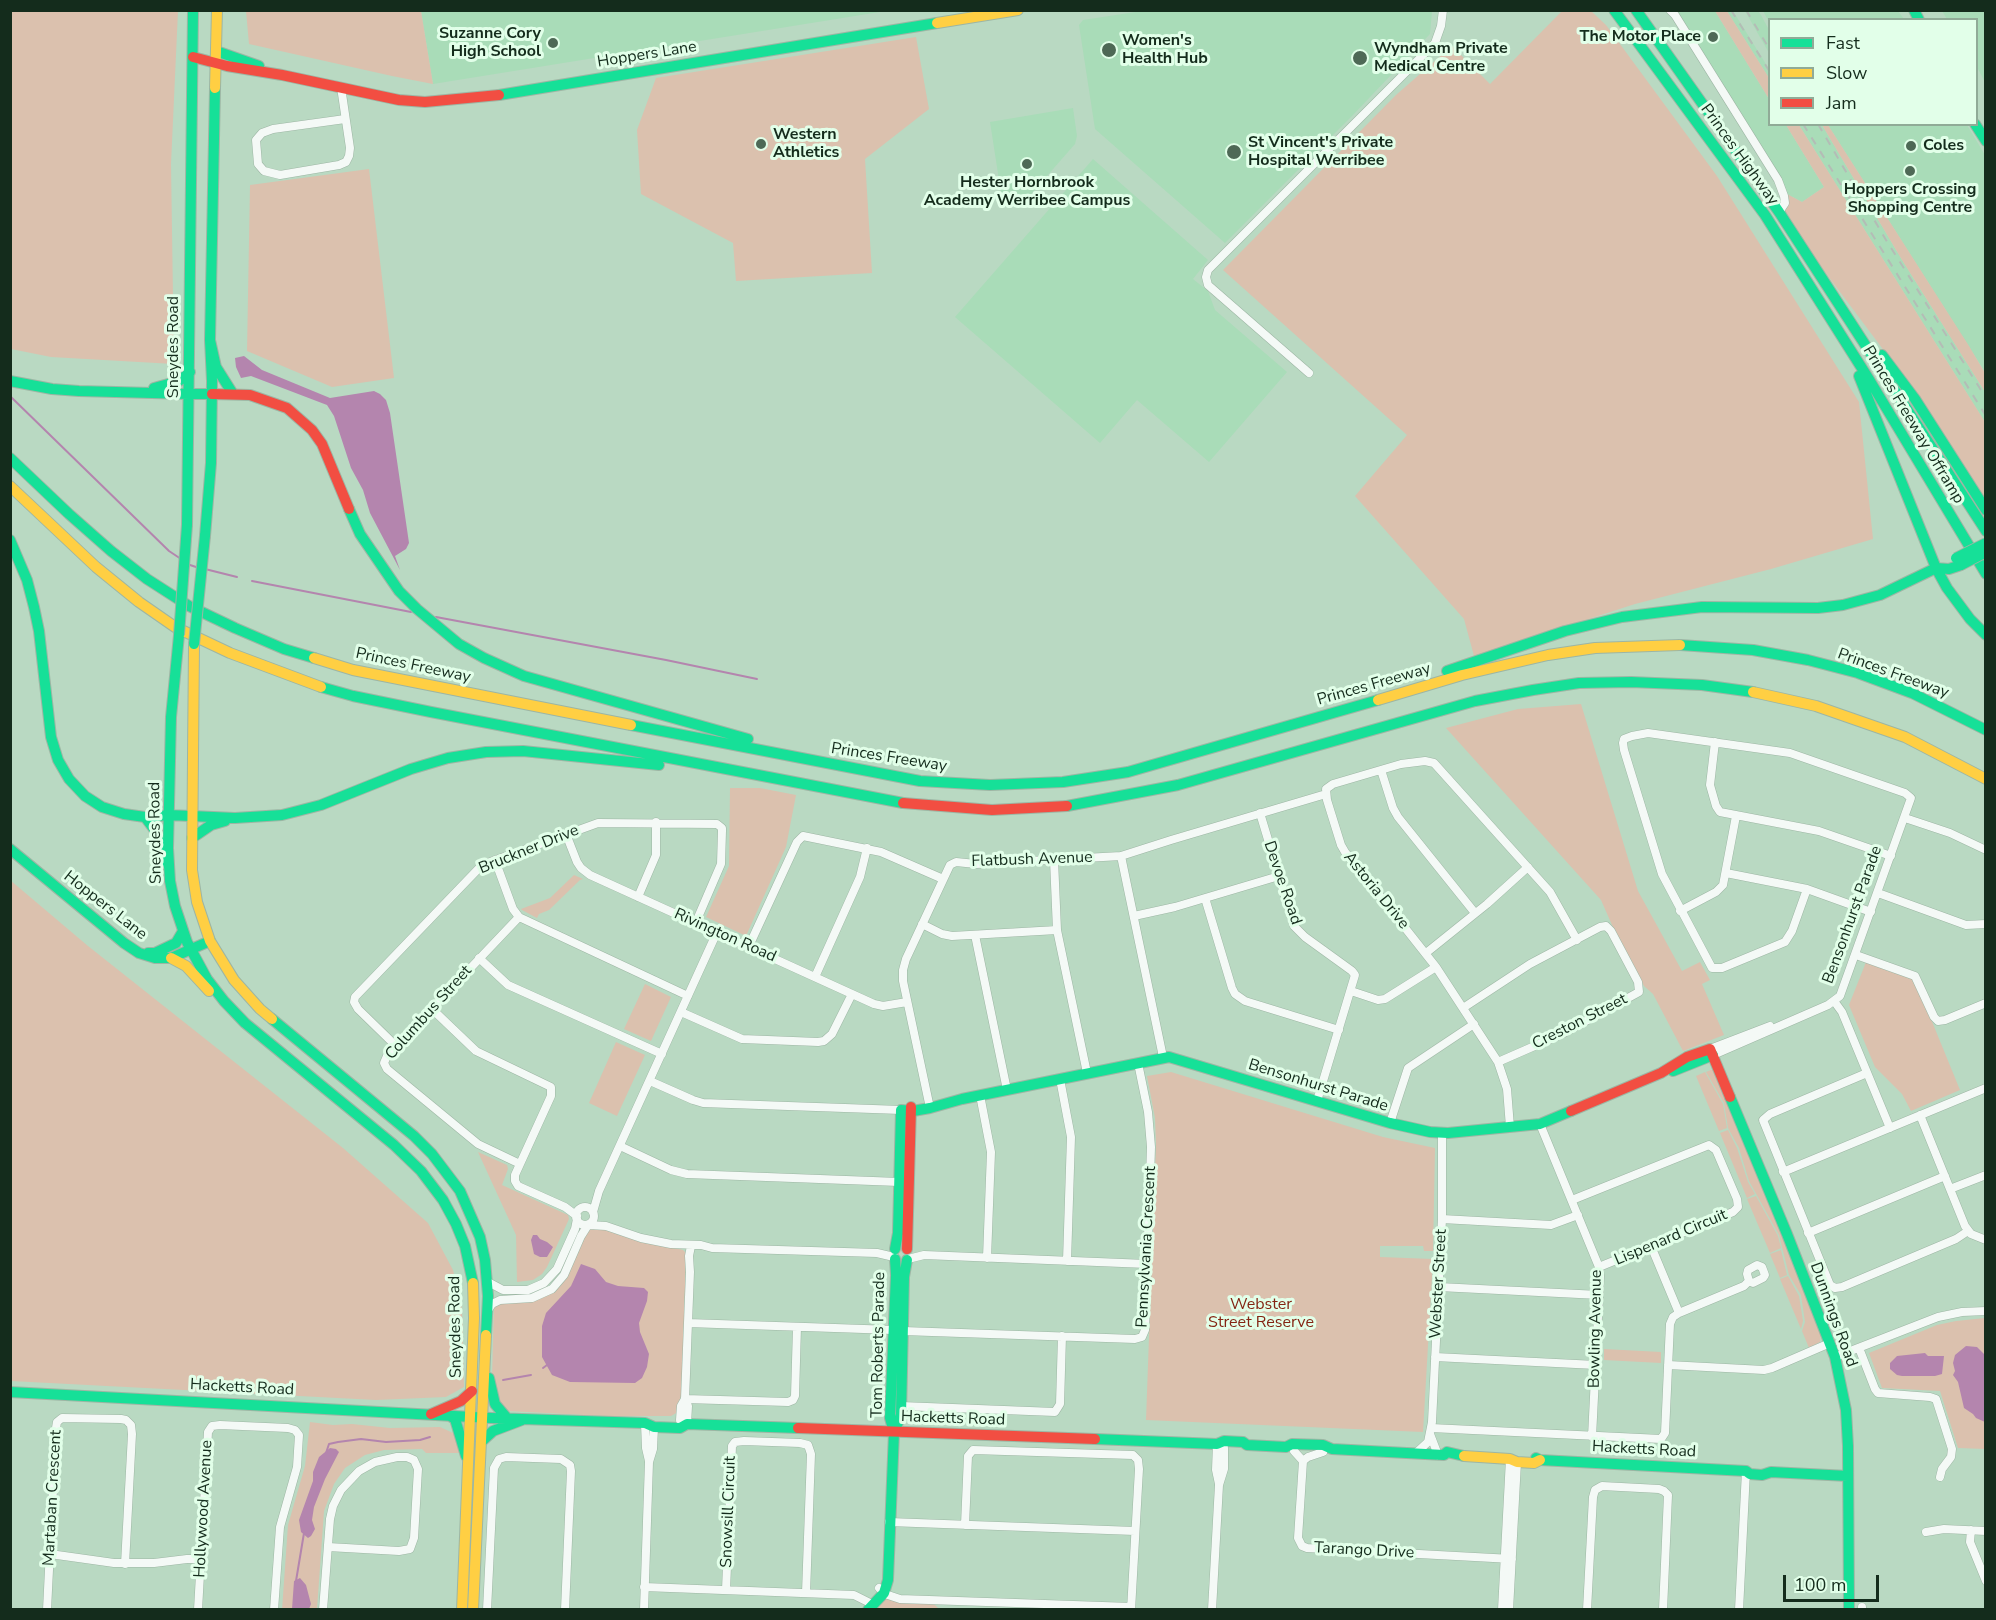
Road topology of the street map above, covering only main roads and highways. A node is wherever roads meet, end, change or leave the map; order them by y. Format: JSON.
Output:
{"nodes":[{"id":1,"x":193,"y":10,"type":"edge"},
{"id":2,"x":217,"y":10,"type":"edge"},
{"id":3,"x":1018,"y":10,"type":"edge"},
{"id":4,"x":1614,"y":10,"type":"edge"},
{"id":5,"x":1640,"y":12,"type":"edge"},
{"id":6,"x":1638,"y":42,"type":"junction"},
{"id":7,"x":216,"y":51,"type":"junction"},
{"id":8,"x":193,"y":57,"type":"junction"},
{"id":9,"x":216,"y":63,"type":"junction"},
{"id":10,"x":282,"y":75,"type":"junction"},
{"id":11,"x":1978,"y":116,"type":"edge"},
{"id":12,"x":1976,"y":126,"type":"edge"},
{"id":13,"x":1986,"y":129,"type":"edge"},
{"id":14,"x":1986,"y":141,"type":"edge"},
{"id":15,"x":1779,"y":212,"type":"junction"},
{"id":16,"x":1765,"y":215,"type":"junction"},
{"id":17,"x":1835,"y":297,"type":"junction"},
{"id":18,"x":1833,"y":323,"type":"junction"},
{"id":19,"x":210,"y":340,"type":"junction"},
{"id":20,"x":190,"y":372,"type":"junction"},
{"id":21,"x":10,"y":381,"type":"edge"},
{"id":22,"x":128,"y":393,"type":"junction"},
{"id":23,"x":189,"y":394,"type":"junction"},
{"id":24,"x":212,"y":394,"type":"junction"},
{"id":25,"x":233,"y":394,"type":"junction"},
{"id":26,"x":10,"y":458,"type":"edge"},
{"id":27,"x":10,"y":486,"type":"edge"},
{"id":28,"x":1986,"y":510,"type":"edge"},
{"id":29,"x":1986,"y":531,"type":"edge"},
{"id":30,"x":10,"y":540,"type":"edge"},
{"id":31,"x":1986,"y":543,"type":"edge"},
{"id":32,"x":1986,"y":552,"type":"edge"},
{"id":33,"x":1929,"y":553,"type":"junction"},
{"id":34,"x":1958,"y":561,"type":"junction"},
{"id":35,"x":1936,"y":568,"type":"junction"},
{"id":36,"x":1986,"y":574,"type":"edge"},
{"id":37,"x":1895,"y":588,"type":"junction"},
{"id":38,"x":1986,"y":635,"type":"edge"},
{"id":39,"x":1355,"y":707,"type":"junction"},
{"id":40,"x":1986,"y":730,"type":"edge"},
{"id":41,"x":863,"y":770,"type":"junction"},
{"id":42,"x":760,"y":776,"type":"junction"},
{"id":43,"x":1986,"y":779,"type":"edge"},
{"id":44,"x":168,"y":815,"type":"junction"},
{"id":45,"x":191,"y":816,"type":"junction"},
{"id":46,"x":145,"y":817,"type":"junction"},
{"id":47,"x":235,"y":818,"type":"junction"},
{"id":48,"x":192,"y":838,"type":"junction"},
{"id":49,"x":10,"y":849,"type":"edge"},
{"id":50,"x":169,"y":867,"type":"junction"},
{"id":51,"x":183,"y":931,"type":"junction"},
{"id":52,"x":210,"y":941,"type":"junction"},
{"id":53,"x":190,"y":950,"type":"junction"},
{"id":54,"x":139,"y":953,"type":"junction"},
{"id":55,"x":171,"y":958,"type":"junction"},
{"id":56,"x":224,"y":1001,"type":"junction"},
{"id":57,"x":1711,"y":1052,"type":"joint"},
{"id":58,"x":908,"y":1109,"type":"junction"},
{"id":59,"x":894,"y":1254,"type":"junction"},
{"id":60,"x":908,"y":1255,"type":"junction"},
{"id":61,"x":898,"y":1331,"type":"junction"},
{"id":62,"x":485,"y":1360,"type":"junction"},
{"id":63,"x":472,"y":1391,"type":"junction"},
{"id":64,"x":10,"y":1392,"type":"edge"},
{"id":65,"x":428,"y":1415,"type":"junction"},
{"id":66,"x":450,"y":1416,"type":"junction"},
{"id":67,"x":471,"y":1417,"type":"junction"},
{"id":68,"x":506,"y":1417,"type":"junction"},
{"id":69,"x":483,"y":1418,"type":"junction"},
{"id":70,"x":525,"y":1418,"type":"junction"},
{"id":71,"x":894,"y":1432,"type":"junction"},
{"id":72,"x":481,"y":1442,"type":"junction"},
{"id":73,"x":469,"y":1468,"type":"junction"},
{"id":74,"x":1848,"y":1476,"type":"junction"},
{"id":75,"x":868,"y":1606,"type":"edge"},
{"id":76,"x":462,"y":1610,"type":"edge"},
{"id":77,"x":474,"y":1610,"type":"edge"},
{"id":78,"x":1849,"y":1610,"type":"edge"}],
"edges":[{"from":1,"to":8,"type":"main road","name":"Sneydes Road"},
{"from":2,"to":7,"type":"main road","name":"Sneydes Road"},
{"from":3,"to":10,"type":"main road","name":"Hoppers Lane"},
{"from":4,"to":6,"type":"main road","name":"Princes Highway"},
{"from":5,"to":6,"type":"main road"},
{"from":5,"to":15,"type":"main road","name":"Princes Highway"},
{"from":6,"to":16,"type":"main road","name":"Princes Highway"},
{"from":7,"to":8,"type":"main road"},
{"from":7,"to":9,"type":"main road","name":"Sneydes Road"},
{"from":7,"to":10,"type":"main road","name":"Hoppers Lane"},
{"from":8,"to":9,"type":"main road","name":"Hoppers Lane"},
{"from":8,"to":20,"type":"main road","name":"Sneydes Road"},
{"from":9,"to":10,"type":"main road","name":"Hoppers Lane"},
{"from":9,"to":19,"type":"main road","name":"Sneydes Road"},
{"from":11,"to":13,"type":"main road"},
{"from":12,"to":14,"type":"main road"},
{"from":15,"to":16,"type":"main road"},
{"from":15,"to":17,"type":"main road","name":"Princes Highway"},
{"from":16,"to":18,"type":"main road","name":"Princes Highway"},
{"from":17,"to":28,"type":"main road"},
{"from":17,"to":29,"type":"main road"},
{"from":18,"to":33,"type":"main road"},
{"from":18,"to":36,"type":"main road","name":"Princes Freeway Offramp"},
{"from":19,"to":24,"type":"main road","name":"Sneydes Road"},
{"from":19,"to":25,"type":"main road"},
{"from":20,"to":22,"type":"main road"},
{"from":20,"to":23,"type":"main road","name":"Sneydes Road"},
{"from":21,"to":22,"type":"main road"},
{"from":22,"to":23,"type":"main road"},
{"from":23,"to":24,"type":"main road"},
{"from":23,"to":44,"type":"main road","name":"Sneydes Road","bridge":true},
{"from":24,"to":25,"type":"main road"},
{"from":24,"to":45,"type":"main road","name":"Sneydes Road","bridge":true},
{"from":25,"to":41,"type":"main road"},
{"from":26,"to":41,"type":"main road","name":"Princes Freeway"},
{"from":27,"to":42,"type":"main road"},
{"from":30,"to":46,"type":"main road"},
{"from":31,"to":34,"type":"main road","bridge":true},
{"from":32,"to":34,"type":"main road","bridge":true},
{"from":33,"to":35,"type":"main road"},
{"from":33,"to":37,"type":"main road"},
{"from":34,"to":35,"type":"main road"},
{"from":35,"to":37,"type":"main road"},
{"from":35,"to":38,"type":"main road"},
{"from":37,"to":39,"type":"main road"},
{"from":39,"to":40,"type":"main road","name":"Princes Freeway"},
{"from":39,"to":41,"type":"main road","name":"Princes Freeway"},
{"from":42,"to":43,"type":"main road"},
{"from":42,"to":47,"type":"main road"},
{"from":44,"to":45,"type":"main road"},
{"from":44,"to":46,"type":"main road"},
{"from":44,"to":50,"type":"main road","name":"Sneydes Road"},
{"from":45,"to":47,"type":"main road"},
{"from":45,"to":48,"type":"main road","name":"Sneydes Road"},
{"from":46,"to":50,"type":"main road"},
{"from":47,"to":48,"type":"main road"},
{"from":48,"to":52,"type":"main road","name":"Sneydes Road"},
{"from":49,"to":54,"type":"main road","name":"Hoppers Lane"},
{"from":50,"to":51,"type":"main road","name":"Sneydes Road"},
{"from":51,"to":53,"type":"main road","name":"Sneydes Road"},
{"from":51,"to":54,"type":"main road"},
{"from":52,"to":53,"type":"main road"},
{"from":52,"to":62,"type":"main road","name":"Sneydes Road"},
{"from":53,"to":55,"type":"main road"},
{"from":53,"to":56,"type":"main road","name":"Sneydes Road"},
{"from":54,"to":55,"type":"main road","name":"Hoppers Lane"},
{"from":55,"to":56,"type":"main road"},
{"from":56,"to":63,"type":"main road","name":"Sneydes Road"},
{"from":57,"to":58,"type":"main road","name":"Bensonhurst Parade"},
{"from":57,"to":74,"type":"main road","name":"Dunnings Road"},
{"from":58,"to":59,"type":"main road","name":"Tom Roberts Parade"},
{"from":58,"to":60,"type":"main road","name":"Tom Roberts Parade"},
{"from":59,"to":60,"type":"main road"},
{"from":59,"to":61,"type":"main road","name":"Tom Roberts Parade"},
{"from":60,"to":61,"type":"main road","name":"Tom Roberts Parade"},
{"from":61,"to":71,"type":"main road","name":"Tom Roberts Parade"},
{"from":61,"to":71,"type":"main road","name":"Tom Roberts Parade"},
{"from":62,"to":68,"type":"main road"},
{"from":62,"to":69,"type":"main road","name":"Sneydes Road"},
{"from":63,"to":65,"type":"main road"},
{"from":63,"to":67,"type":"main road","name":"Sneydes Road"},
{"from":64,"to":65,"type":"main road","name":"Hacketts Road"},
{"from":65,"to":66,"type":"main road","name":"Hacketts Road"},
{"from":66,"to":67,"type":"main road","name":"Hacketts Road"},
{"from":66,"to":73,"type":"main road"},
{"from":67,"to":69,"type":"main road","name":"Hacketts Road"},
{"from":67,"to":73,"type":"main road","name":"Sneydes Road"},
{"from":68,"to":69,"type":"main road","name":"Hacketts Road"},
{"from":68,"to":70,"type":"main road","name":"Hacketts Road"},
{"from":69,"to":72,"type":"main road","name":"Sneydes Road"},
{"from":70,"to":71,"type":"main road","name":"Hacketts Road"},
{"from":70,"to":72,"type":"main road"},
{"from":71,"to":74,"type":"main road","name":"Hacketts Road"},
{"from":71,"to":75,"type":"main road","name":"Tom Roberts Parade"},
{"from":72,"to":77,"type":"main road","name":"Sneydes Road"},
{"from":73,"to":76,"type":"main road","name":"Sneydes Road"},
{"from":74,"to":78,"type":"main road","name":"Dunnings Road"}]}
